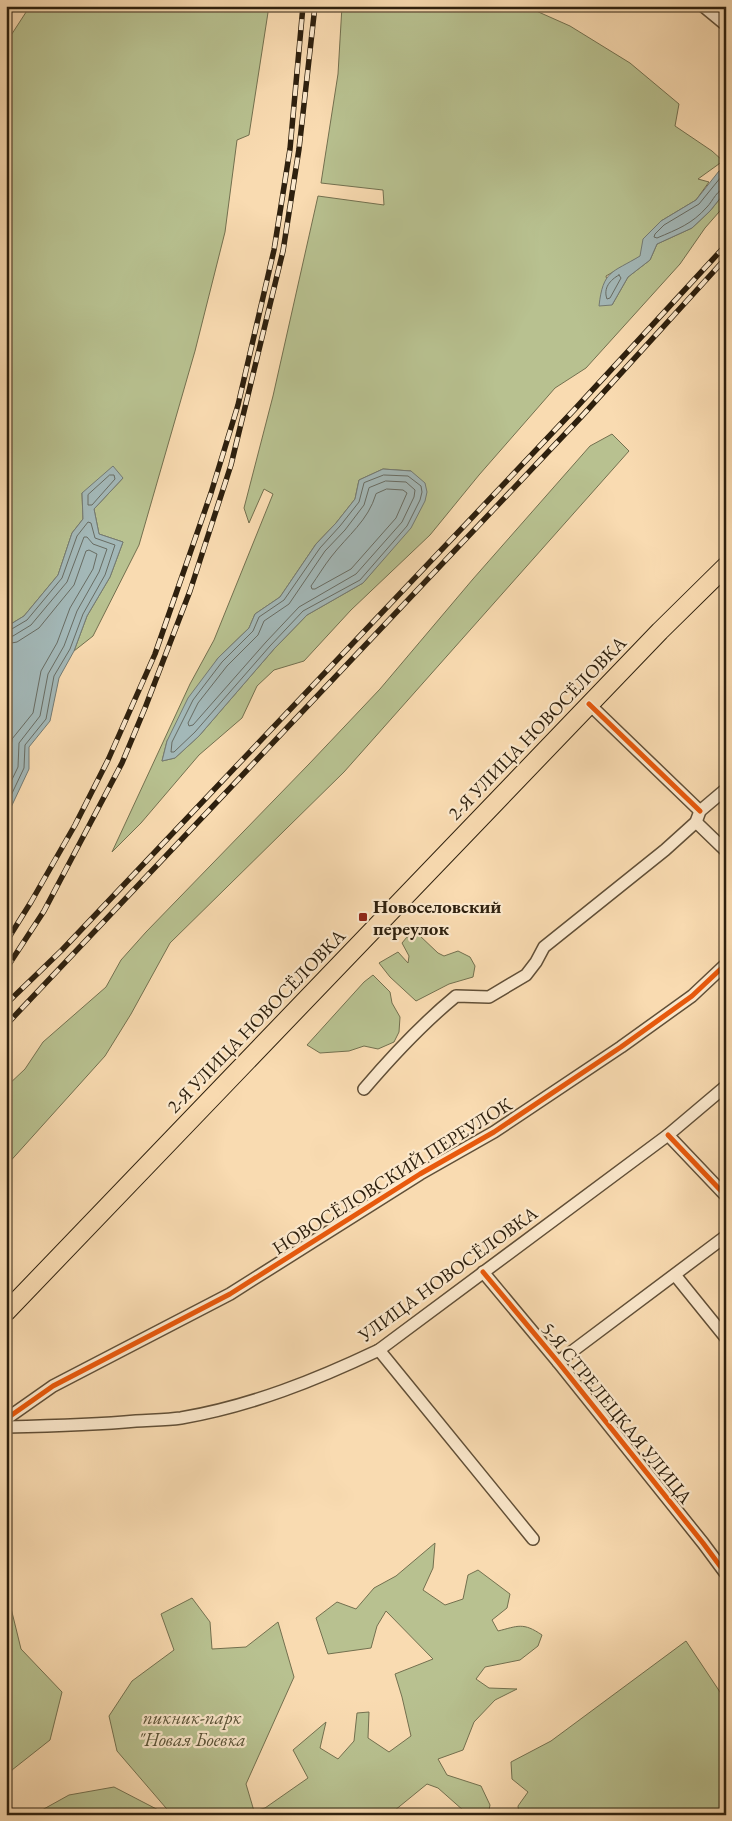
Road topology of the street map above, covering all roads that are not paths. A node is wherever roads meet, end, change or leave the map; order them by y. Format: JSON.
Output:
{"nodes":[{"id":1,"x":703,"y":6,"type":"edge"},
{"id":2,"x":726,"y":24,"type":"edge"},
{"id":3,"x":726,"y":566,"type":"edge"},
{"id":4,"x":590,"y":704,"type":"junction"},
{"id":5,"x":726,"y":789,"type":"edge"},
{"id":6,"x":698,"y":816,"type":"junction"},
{"id":7,"x":726,"y":851,"type":"edge"},
{"id":8,"x":726,"y":964,"type":"edge"},
{"id":9,"x":726,"y":1086,"type":"edge"},
{"id":10,"x":364,"y":1089,"type":"dead end"},
{"id":11,"x":668,"y":1135,"type":"junction"},
{"id":12,"x":726,"y":1196,"type":"edge"},
{"id":13,"x":726,"y":1236,"type":"edge"},
{"id":14,"x":483,"y":1272,"type":"junction"},
{"id":15,"x":675,"y":1275,"type":"junction"},
{"id":16,"x":6,"y":1312,"type":"edge"},
{"id":17,"x":726,"y":1338,"type":"edge"},
{"id":18,"x":379,"y":1350,"type":"junction"},
{"id":19,"x":558,"y":1362,"type":"junction"},
{"id":20,"x":6,"y":1420,"type":"edge"},
{"id":21,"x":6,"y":1427,"type":"edge"},
{"id":22,"x":533,"y":1538,"type":"dead end"},
{"id":23,"x":726,"y":1574,"type":"edge"}],
"edges":[{"from":1,"to":2,"type":"street"},
{"from":3,"to":4,"type":"main road","name":"2-Я УЛИЦА НОВОСЁЛОВКА"},
{"from":4,"to":6,"type":"street"},
{"from":4,"to":16,"type":"main road","name":"2-Я УЛИЦА НОВОСЁЛОВКА"},
{"from":5,"to":6,"type":"street"},
{"from":6,"to":7,"type":"street"},
{"from":6,"to":10,"type":"street"},
{"from":8,"to":20,"type":"street","name":"НОВОСЁЛОВСКИЙ ПЕРЕУЛОК"},
{"from":9,"to":11,"type":"street","name":"УЛИЦА НОВОСЁЛОВКА"},
{"from":11,"to":12,"type":"street"},
{"from":11,"to":14,"type":"street","name":"УЛИЦА НОВОСЁЛОВКА"},
{"from":13,"to":15,"type":"street"},
{"from":14,"to":18,"type":"street","name":"УЛИЦА НОВОСЁЛОВКА"},
{"from":14,"to":19,"type":"street","name":"5-Я СТРЕЛЕЦКАЯ УЛИЦА"},
{"from":15,"to":17,"type":"street"},
{"from":15,"to":19,"type":"street"},
{"from":18,"to":21,"type":"street","name":"УЛИЦА НОВОСЁЛОВКА"},
{"from":18,"to":22,"type":"street"},
{"from":19,"to":23,"type":"street","name":"5-Я СТРЕЛЕЦКАЯ УЛИЦА"}]}
